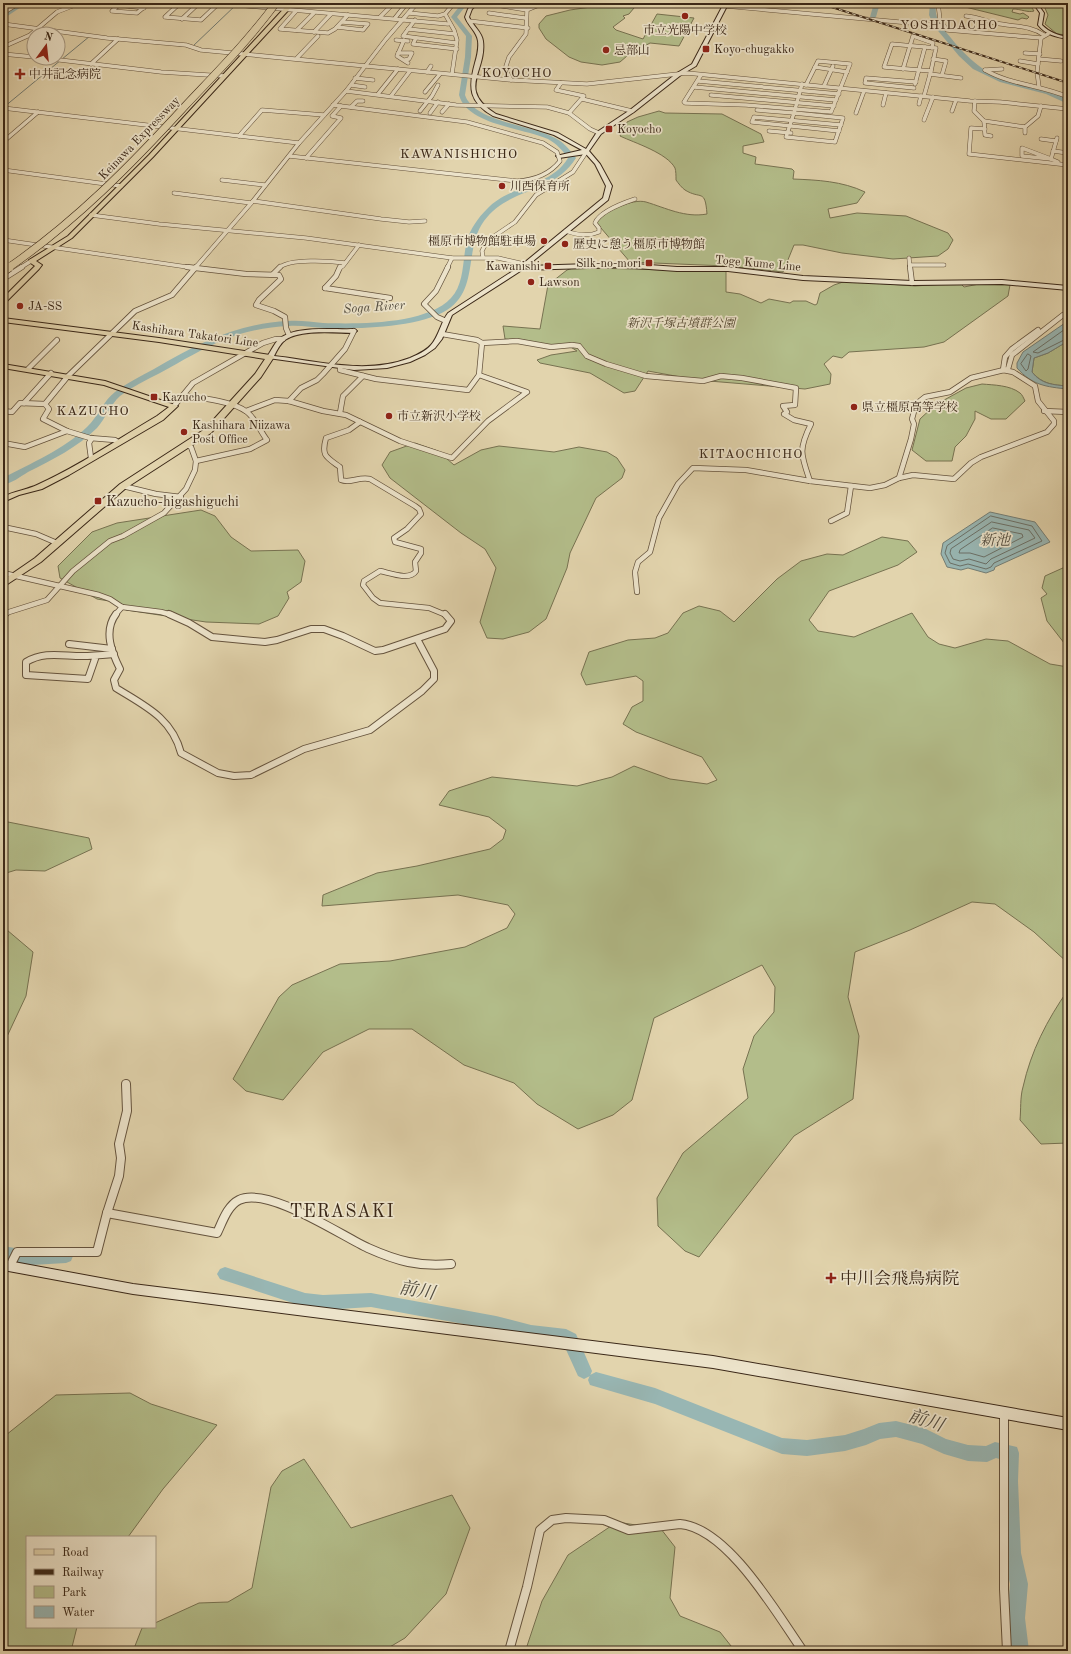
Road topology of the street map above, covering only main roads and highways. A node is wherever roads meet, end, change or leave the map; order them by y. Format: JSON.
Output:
{"nodes":[{"id":1,"x":276,"y":3,"type":"edge"},
{"id":2,"x":292,"y":3,"type":"edge"},
{"id":3,"x":78,"y":228,"type":"junction"},
{"id":4,"x":44,"y":246,"type":"road end"},
{"id":5,"x":3,"y":270,"type":"edge"},
{"id":6,"x":3,"y":302,"type":"edge"},
{"id":7,"x":3,"y":320,"type":"edge"},
{"id":8,"x":3,"y":366,"type":"edge"},
{"id":9,"x":3,"y":500,"type":"edge"},
{"id":10,"x":3,"y":584,"type":"edge"}],
"edges":[{"from":1,"to":5,"type":"highway","name":"Keinawa Expressway","bridge":true},
{"from":2,"to":3,"type":"main road"},
{"from":3,"to":4,"type":"main road"},
{"from":3,"to":6,"type":"main road"},
{"from":7,"to":10,"type":"main road","name":"Kashihara Takatori Line"},
{"from":8,"to":9,"type":"main road"}]}
